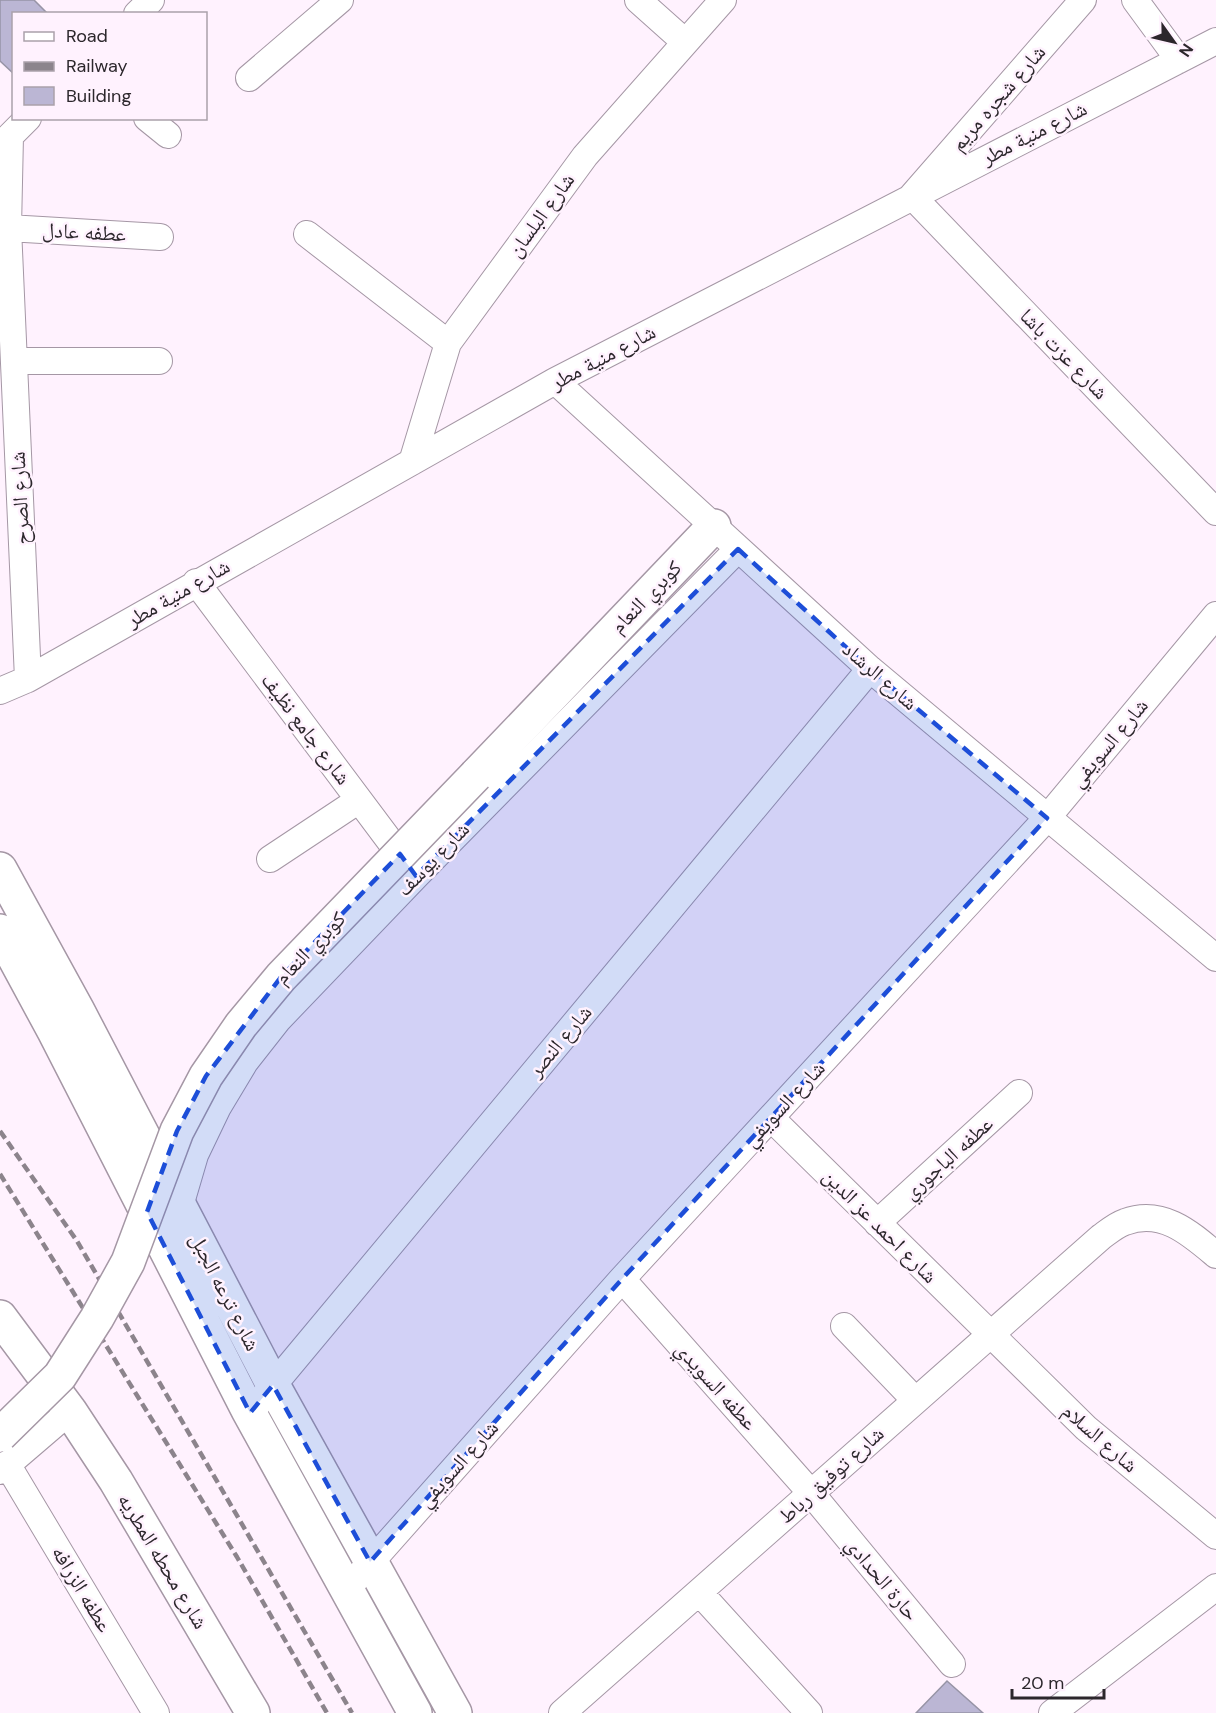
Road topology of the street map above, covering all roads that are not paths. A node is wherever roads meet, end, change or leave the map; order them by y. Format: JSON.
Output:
{"nodes":[{"id":1,"x":151,"y":0,"type":"edge"},
{"id":2,"x":340,"y":0,"type":"edge"},
{"id":3,"x":638,"y":0,"type":"edge"},
{"id":4,"x":723,"y":0,"type":"edge"},
{"id":5,"x":1083,"y":0,"type":"edge"},
{"id":6,"x":1135,"y":0,"type":"edge"},
{"id":7,"x":139,"y":12,"type":"edge"},
{"id":8,"x":1216,"y":41,"type":"edge"},
{"id":9,"x":685,"y":42,"type":"junction"},
{"id":10,"x":1179,"y":60,"type":"junction"},
{"id":11,"x":249,"y":78,"type":"dead end"},
{"id":12,"x":26,"y":120,"type":"edge"},
{"id":13,"x":149,"y":120,"type":"edge"},
{"id":14,"x":168,"y":135,"type":"dead end"},
{"id":15,"x":5,"y":141,"type":"edge"},
{"id":16,"x":912,"y":196,"type":"junction"},
{"id":17,"x":8,"y":228,"type":"junction"},
{"id":18,"x":307,"y":234,"type":"dead end"},
{"id":19,"x":160,"y":237,"type":"dead end"},
{"id":20,"x":448,"y":343,"type":"junction"},
{"id":21,"x":159,"y":361,"type":"dead end"},
{"id":22,"x":14,"y":362,"type":"junction"},
{"id":23,"x":555,"y":381,"type":"junction"},
{"id":24,"x":412,"y":462,"type":"junction"},
{"id":25,"x":1216,"y":512,"type":"edge"},
{"id":26,"x":714,"y":526,"type":"junction"},
{"id":27,"x":738,"y":549,"type":"junction"},
{"id":28,"x":196,"y":582,"type":"junction"},
{"id":29,"x":1216,"y":615,"type":"edge"},
{"id":30,"x":870,"y":669,"type":"junction"},
{"id":31,"x":28,"y":680,"type":"junction"},
{"id":32,"x":0,"y":692,"type":"edge"},
{"id":33,"x":359,"y":800,"type":"junction"},
{"id":34,"x":1047,"y":818,"type":"junction"},
{"id":35,"x":270,"y":859,"type":"dead end"},
{"id":36,"x":0,"y":869,"type":"edge"},
{"id":37,"x":416,"y":876,"type":"junction"},
{"id":38,"x":0,"y":931,"type":"edge"},
{"id":39,"x":1216,"y":958,"type":"edge"},
{"id":40,"x":1020,"y":1093,"type":"dead end"},
{"id":41,"x":771,"y":1118,"type":"junction"},
{"id":42,"x":180,"y":1206,"type":"junction"},
{"id":43,"x":877,"y":1223,"type":"junction"},
{"id":44,"x":1216,"y":1256,"type":"edge"},
{"id":45,"x":622,"y":1280,"type":"junction"},
{"id":46,"x":0,"y":1317,"type":"edge"},
{"id":47,"x":844,"y":1326,"type":"dead end"},
{"id":48,"x":989,"y":1335,"type":"junction"},
{"id":49,"x":273,"y":1385,"type":"junction"},
{"id":50,"x":915,"y":1400,"type":"junction"},
{"id":51,"x":70,"y":1411,"type":"junction"},
{"id":52,"x":250,"y":1413,"type":"junction"},
{"id":53,"x":2,"y":1457,"type":"edge"},
{"id":54,"x":811,"y":1493,"type":"junction"},
{"id":55,"x":1216,"y":1536,"type":"edge"},
{"id":56,"x":370,"y":1562,"type":"junction"},
{"id":57,"x":1216,"y":1587,"type":"edge"},
{"id":58,"x":347,"y":1589,"type":"junction"},
{"id":59,"x":699,"y":1592,"type":"junction"},
{"id":60,"x":952,"y":1664,"type":"dead end"},
{"id":61,"x":156,"y":1713,"type":"edge"},
{"id":62,"x":253,"y":1713,"type":"edge"},
{"id":63,"x":415,"y":1713,"type":"edge"},
{"id":64,"x":455,"y":1713,"type":"edge"},
{"id":65,"x":562,"y":1713,"type":"edge"},
{"id":66,"x":809,"y":1713,"type":"edge"},
{"id":67,"x":1052,"y":1713,"type":"edge"}],
"edges":[{"from":1,"to":7,"type":"street"},
{"from":2,"to":11,"type":"street"},
{"from":3,"to":9,"type":"street"},
{"from":4,"to":9,"type":"street","name":"شارع البلسان"},
{"from":5,"to":16,"type":"street","name":"شارع شجره مريم"},
{"from":6,"to":10,"type":"street"},
{"from":8,"to":10,"type":"street","name":"شارع منية مطر"},
{"from":9,"to":20,"type":"street","name":"شارع البلسان"},
{"from":10,"to":16,"type":"street","name":"شارع منية مطر"},
{"from":12,"to":15,"type":"street"},
{"from":13,"to":14,"type":"street"},
{"from":15,"to":17,"type":"street","name":"شارع الصرح"},
{"from":16,"to":23,"type":"street","name":"شارع منية مطر"},
{"from":16,"to":25,"type":"street","name":"شارع عزت باشا"},
{"from":17,"to":19,"type":"street","name":"عطفه عادل"},
{"from":17,"to":22,"type":"street","name":"شارع الصرح"},
{"from":18,"to":20,"type":"street"},
{"from":20,"to":24,"type":"street","name":"شارع البلسان"},
{"from":21,"to":22,"type":"street"},
{"from":22,"to":31,"type":"street","name":"شارع الصرح"},
{"from":23,"to":24,"type":"street","name":"شارع منية مطر"},
{"from":23,"to":26,"type":"street","name":"شارع الرشاد"},
{"from":24,"to":28,"type":"street","name":"شارع منية مطر"},
{"from":26,"to":27,"type":"street","name":"شارع الرشاد"},
{"from":26,"to":53,"type":"street","name":"كوبري النعام","bridge":true},
{"from":27,"to":30,"type":"street","name":"شارع الرشاد"},
{"from":27,"to":37,"type":"street","name":"شارع يوسف"},
{"from":28,"to":31,"type":"street","name":"شارع منية مطر"},
{"from":28,"to":33,"type":"street","name":"شارع جامع نظيف"},
{"from":29,"to":34,"type":"street","name":"شارع السويفي"},
{"from":30,"to":34,"type":"street","name":"شارع الرشاد"},
{"from":30,"to":49,"type":"street","name":"شارع النصر"},
{"from":31,"to":32,"type":"street","name":"شارع منية مطر"},
{"from":33,"to":35,"type":"street"},
{"from":33,"to":37,"type":"street","name":"شارع جامع نظيف"},
{"from":34,"to":39,"type":"street","name":"شارع الرشاد"},
{"from":34,"to":41,"type":"street","name":"شارع السويفي"},
{"from":36,"to":42,"type":"street","name":"شارع ترعه الجبل"},
{"from":37,"to":42,"type":"street","name":"شارع يوسف"},
{"from":38,"to":52,"type":"street","name":"شارع ترعه الجبل"},
{"from":40,"to":43,"type":"street","name":"عطفه الباجوري"},
{"from":41,"to":43,"type":"street","name":"شارع احمد عز الدين"},
{"from":41,"to":45,"type":"street","name":"شارع السويفي"},
{"from":42,"to":49,"type":"street","name":"شارع ترعه الجبل"},
{"from":43,"to":48,"type":"street","name":"شارع احمد عز الدين"},
{"from":44,"to":48,"type":"street","name":"شارع توفيق رباط"},
{"from":45,"to":54,"type":"street","name":"عطفه السويدي"},
{"from":45,"to":56,"type":"street","name":"شارع السويفي"},
{"from":46,"to":51,"type":"street","name":"شارع محطه المطريه"},
{"from":47,"to":50,"type":"street"},
{"from":48,"to":50,"type":"street","name":"شارع توفيق رباط"},
{"from":48,"to":55,"type":"street","name":"شارع السلام"},
{"from":49,"to":52,"type":"street","name":"شارع النصر"},
{"from":49,"to":56,"type":"street","name":"شارع ترعه الجبل"},
{"from":50,"to":54,"type":"street","name":"شارع توفيق رباط"},
{"from":51,"to":53,"type":"street"},
{"from":51,"to":62,"type":"street","name":"شارع محطه المطريه"},
{"from":52,"to":58,"type":"street","name":"شارع ترعه الجبل"},
{"from":53,"to":61,"type":"street","name":"عطفه الزرافه"},
{"from":54,"to":59,"type":"street","name":"شارع توفيق رباط"},
{"from":54,"to":60,"type":"street","name":"حارة الحدادي"},
{"from":56,"to":58,"type":"street","name":"شارع السويفي"},
{"from":56,"to":64,"type":"street","name":"شارع ترعه الجبل"},
{"from":57,"to":67,"type":"street"},
{"from":58,"to":63,"type":"street","name":"شارع ترعه الجبل"},
{"from":59,"to":65,"type":"street","name":"شارع توفيق رباط"},
{"from":59,"to":66,"type":"street"}]}
